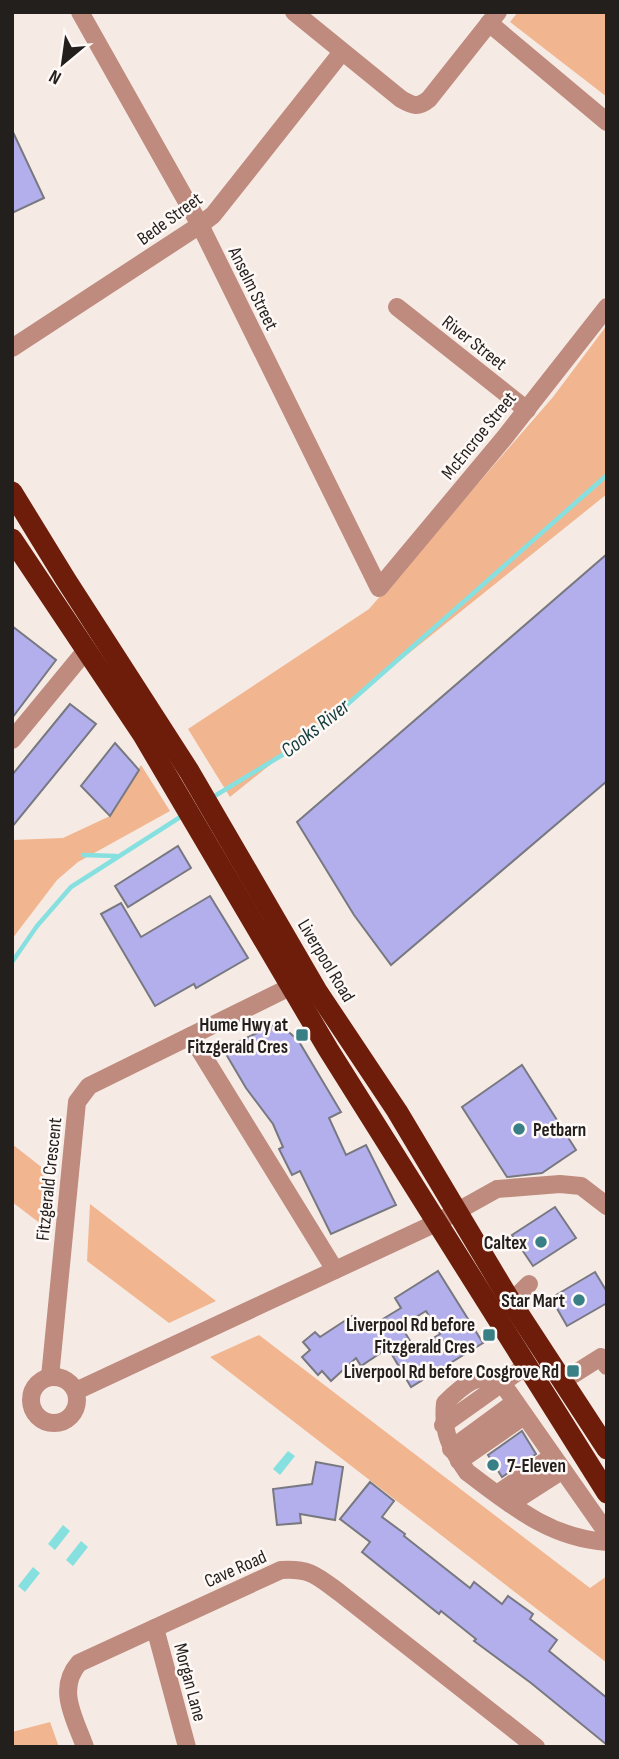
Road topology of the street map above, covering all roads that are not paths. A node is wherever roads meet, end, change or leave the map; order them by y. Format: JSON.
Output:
{"nodes":[{"id":1,"x":80,"y":12,"type":"edge"},
{"id":2,"x":294,"y":12,"type":"edge"},
{"id":3,"x":494,"y":18,"type":"edge"},
{"id":4,"x":342,"y":52,"type":"junction"},
{"id":5,"x":607,"y":121,"type":"edge"},
{"id":6,"x":200,"y":225,"type":"junction"},
{"id":7,"x":397,"y":307,"type":"dead end"},
{"id":8,"x":607,"y":307,"type":"edge"},
{"id":9,"x":12,"y":348,"type":"edge"},
{"id":10,"x":527,"y":410,"type":"junction"},
{"id":11,"x":12,"y":492,"type":"edge"},
{"id":12,"x":12,"y":539,"type":"edge"},
{"id":13,"x":379,"y":588,"type":"joint"},
{"id":14,"x":87,"y":649,"type":"junction"},
{"id":15,"x":12,"y":740,"type":"edge"},
{"id":16,"x":179,"y":775,"type":"junction"},
{"id":17,"x":216,"y":838,"type":"junction"},
{"id":18,"x":290,"y":987,"type":"junction"},
{"id":19,"x":191,"y":1036,"type":"junction"},
{"id":20,"x":607,"y":1206,"type":"edge"},
{"id":21,"x":458,"y":1211,"type":"junction"},
{"id":22,"x":436,"y":1223,"type":"junction"},
{"id":23,"x":335,"y":1270,"type":"junction"},
{"id":24,"x":530,"y":1284,"type":"dead end"},
{"id":25,"x":511,"y":1302,"type":"junction"},
{"id":26,"x":526,"y":1366,"type":"junction"},
{"id":27,"x":607,"y":1366,"type":"edge"},
{"id":28,"x":50,"y":1377,"type":"junction"},
{"id":29,"x":562,"y":1381,"type":"junction"},
{"id":30,"x":502,"y":1383,"type":"junction"},
{"id":31,"x":76,"y":1391,"type":"junction"},
{"id":32,"x":520,"y":1409,"type":"junction"},
{"id":33,"x":607,"y":1449,"type":"edge"},
{"id":34,"x":455,"y":1455,"type":"junction"},
{"id":35,"x":558,"y":1463,"type":"junction"},
{"id":36,"x":607,"y":1493,"type":"edge"},
{"id":37,"x":503,"y":1499,"type":"junction"},
{"id":38,"x":607,"y":1533,"type":"edge"},
{"id":39,"x":607,"y":1542,"type":"edge"},
{"id":40,"x":155,"y":1628,"type":"junction"},
{"id":41,"x":85,"y":1747,"type":"edge"},
{"id":42,"x":187,"y":1747,"type":"edge"},
{"id":43,"x":536,"y":1747,"type":"edge"}],
"edges":[{"from":1,"to":6,"type":"street","name":"Anselm Street"},
{"from":2,"to":4,"type":"street"},
{"from":3,"to":4,"type":"street"},
{"from":3,"to":5,"type":"street"},
{"from":4,"to":6,"type":"street","name":"Bede Street"},
{"from":6,"to":9,"type":"street","name":"Bede Street"},
{"from":6,"to":13,"type":"street","name":"Anselm Street"},
{"from":7,"to":10,"type":"street","name":"River Street"},
{"from":8,"to":10,"type":"street","name":"McEncroe Street"},
{"from":10,"to":13,"type":"street","name":"McEncroe Street"},
{"from":11,"to":16,"type":"highway","name":"Liverpool Road"},
{"from":12,"to":14,"type":"highway","name":"Liverpool Road"},
{"from":14,"to":15,"type":"street"},
{"from":14,"to":16,"type":"highway","name":"Liverpool Road"},
{"from":16,"to":17,"type":"highway","name":"Liverpool Road"},
{"from":17,"to":18,"type":"highway","name":"Liverpool Road"},
{"from":17,"to":21,"type":"highway","name":"Liverpool Road"},
{"from":18,"to":19,"type":"street","name":"Fitzgerald Crescent"},
{"from":18,"to":22,"type":"highway","name":"Liverpool Road"},
{"from":19,"to":23,"type":"street"},
{"from":19,"to":28,"type":"street","name":"Fitzgerald Crescent"},
{"from":20,"to":21,"type":"street"},
{"from":21,"to":22,"type":"street"},
{"from":21,"to":25,"type":"highway","name":"Liverpool Road"},
{"from":22,"to":23,"type":"street"},
{"from":22,"to":26,"type":"highway","name":"Liverpool Road"},
{"from":23,"to":31,"type":"street"},
{"from":24,"to":25,"type":"street"},
{"from":25,"to":29,"type":"highway","name":"Liverpool Road"},
{"from":26,"to":30,"type":"street"},
{"from":26,"to":36,"type":"highway","name":"Liverpool Road"},
{"from":27,"to":29,"type":"street"},
{"from":28,"to":31,"type":"street"},
{"from":28,"to":31,"type":"street"},
{"from":29,"to":33,"type":"highway","name":"Liverpool Road"},
{"from":30,"to":32,"type":"street"},
{"from":30,"to":34,"type":"street"},
{"from":32,"to":34,"type":"street"},
{"from":32,"to":35,"type":"street"},
{"from":34,"to":37,"type":"street"},
{"from":35,"to":37,"type":"street"},
{"from":35,"to":38,"type":"street"},
{"from":37,"to":39,"type":"street"},
{"from":40,"to":41,"type":"street","name":"Cave Road"},
{"from":40,"to":42,"type":"street","name":"Morgan Lane"},
{"from":40,"to":43,"type":"street","name":"Cave Road"}]}
